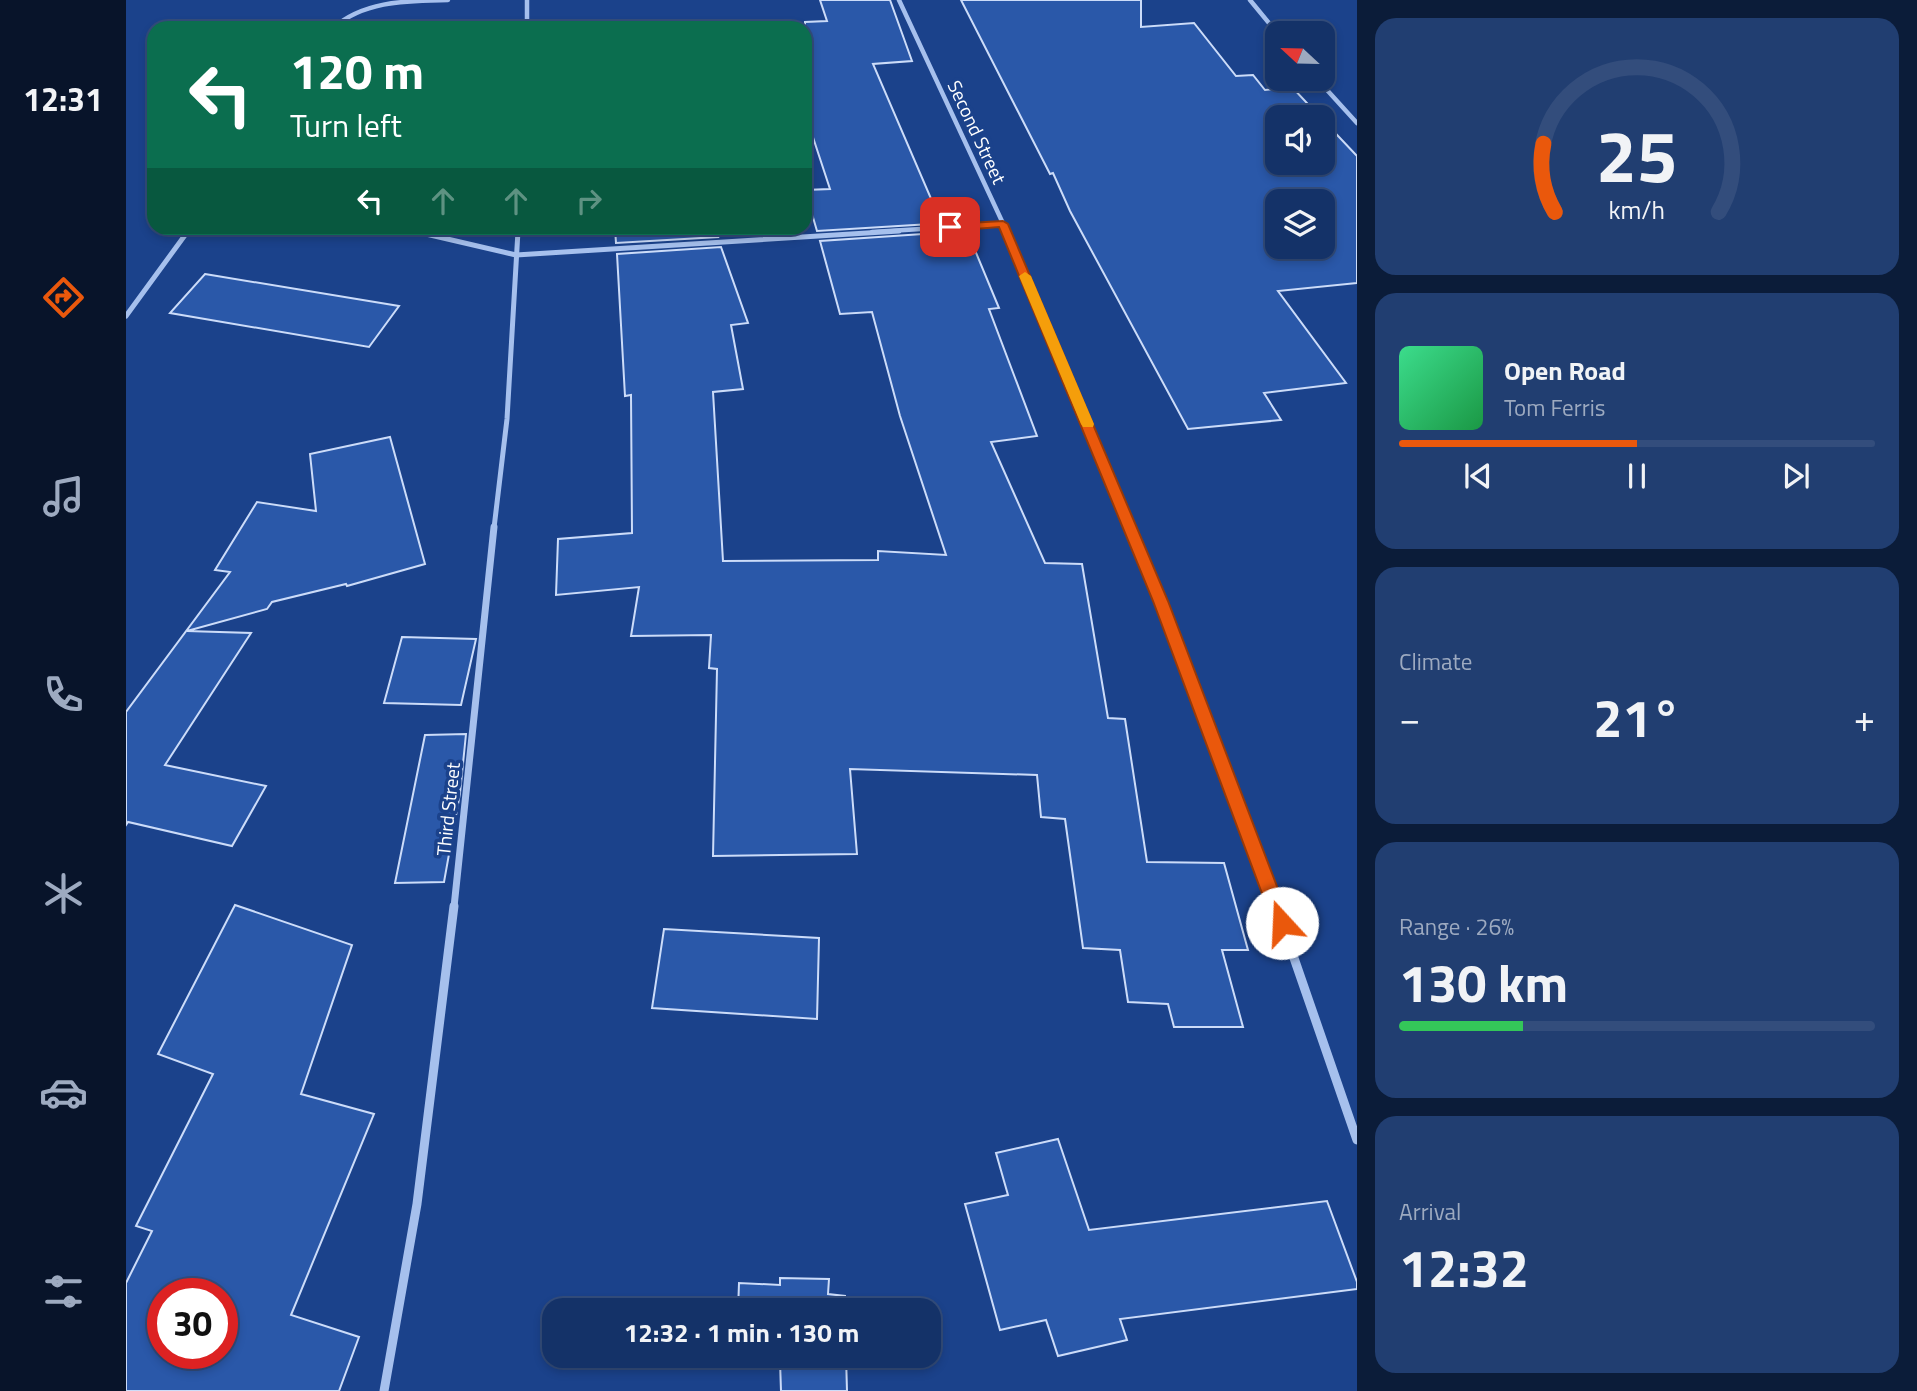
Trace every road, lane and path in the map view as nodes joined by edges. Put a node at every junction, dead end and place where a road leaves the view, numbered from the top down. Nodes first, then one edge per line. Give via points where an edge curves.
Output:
1 (448, 0) edge
2 (527, 0) edge
3 (899, 0) edge
4 (1250, 0) edge
5 (339, 21) edge
6 (527, 21) edge
7 (1267, 21) edge
8 (1328, 91) edge
9 (1357, 122) edge
10 (1003, 224) junction
11 (185, 235) edge
12 (432, 235) edge
13 (517, 235) edge
14 (516, 255) junction
15 (126, 316) edge
16 (1357, 1140) edge
17 (384, 1391) edge

1 - 5 street via 367,5
2 - 6 street
3 - 10 street, Second Street
4 - 7 street
8 - 9 street
10 - 14 street
10 - 16 street, Second Street via 1161,601 1301,972
11 - 15 street
12 - 14 street
13 - 14 street, Third Street
14 - 17 street, Third Street via 507,419 450,946 417,1204

